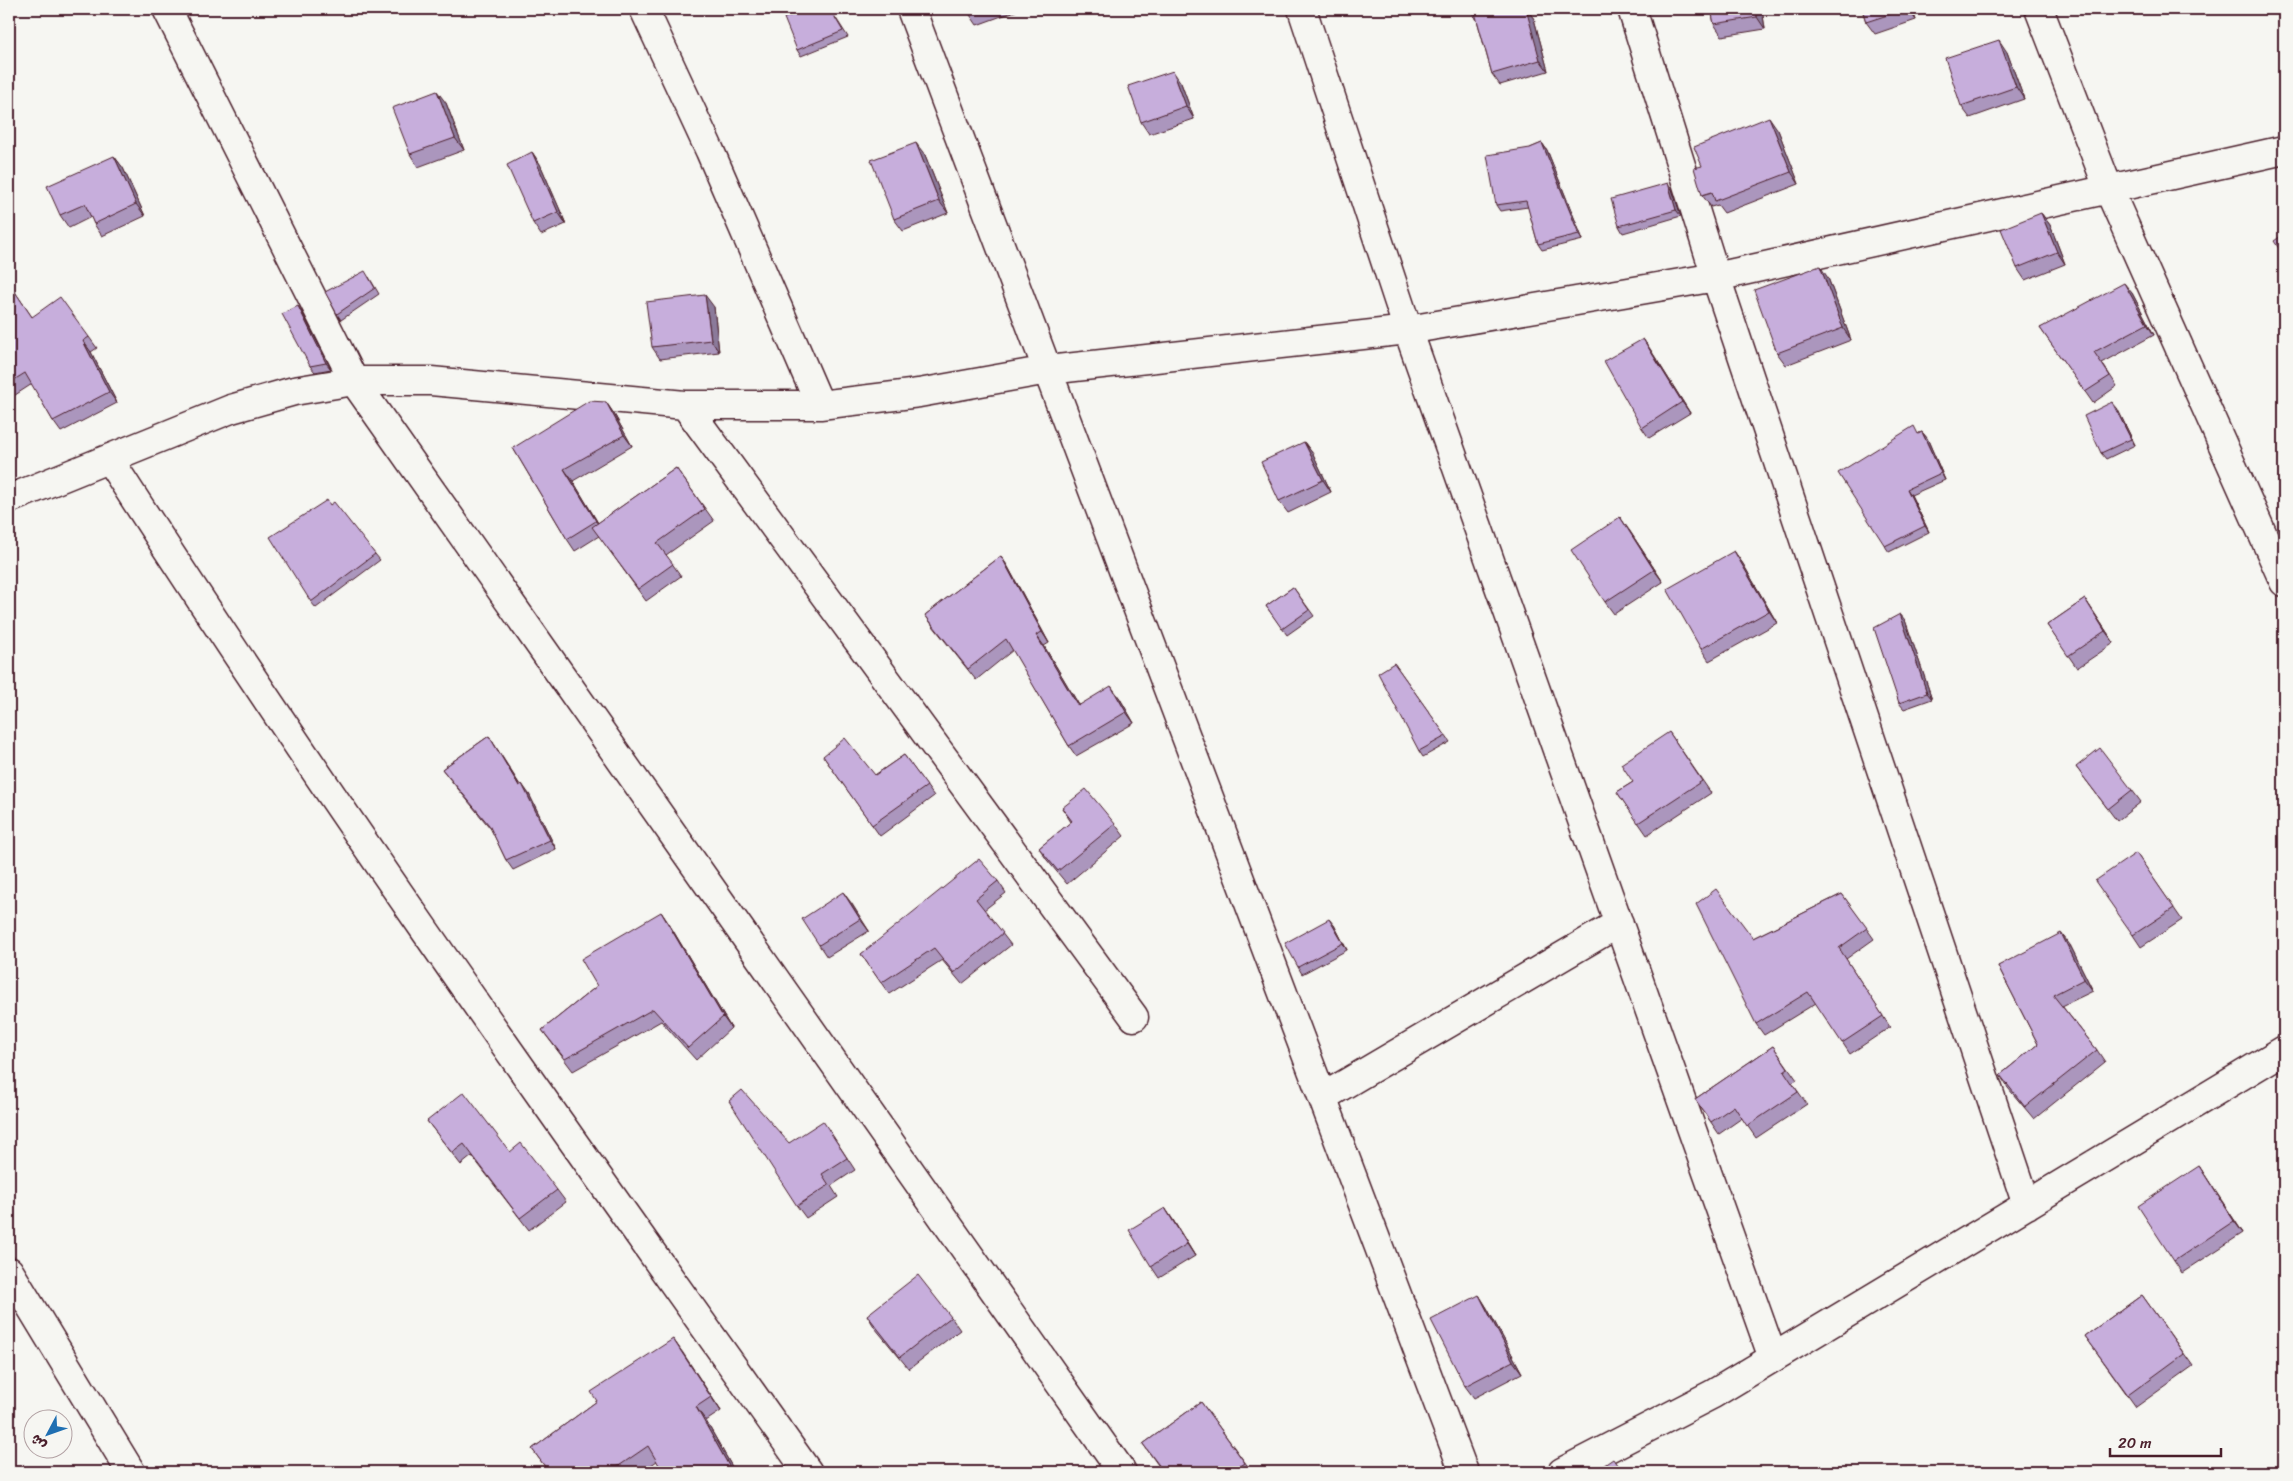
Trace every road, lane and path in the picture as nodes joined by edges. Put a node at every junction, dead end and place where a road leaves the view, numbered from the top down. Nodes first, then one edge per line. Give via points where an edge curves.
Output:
1 (167, 9) edge
2 (644, 9) edge
3 (911, 9) edge
4 (1302, 9) edge
5 (1632, 9) edge
6 (2039, 9) edge
7 (2284, 150) edge
8 (2109, 190) junction
9 (1716, 277) junction
10 (1408, 330) junction
11 (1048, 370) junction
12 (354, 381) junction
13 (685, 405) junction
14 (820, 405) junction
15 (108, 458) junction
16 (9, 499) edge
17 (2284, 582) edge
18 (1619, 923) junction
19 (1134, 1016) dead end
20 (2284, 1050) edge
21 (1323, 1097) junction
22 (2027, 1205) junction
23 (9, 1272) edge
24 (1773, 1358) junction
25 (131, 1472) edge
26 (808, 1472) edge
27 (1122, 1472) edge
28 (1464, 1472) edge
29 (1562, 1472) edge

1 - 12 street
2 - 14 street via 710,151
3 - 11 street
4 - 10 street
5 - 9 street
6 - 8 street
7 - 8 street
8 - 9 street
8 - 17 street
9 - 10 street
9 - 22 street
10 - 11 street
10 - 18 street
11 - 14 street via 919,393
11 - 21 street
12 - 13 street via 432,381
12 - 15 street via 294,391 231,409
12 - 27 street
13 - 14 street
13 - 19 street
15 - 16 street
15 - 26 street via 200,601 360,836
18 - 21 street
18 - 24 street
20 - 22 street
21 - 28 street
22 - 24 street
23 - 25 street
24 - 29 street via 1713,1394

